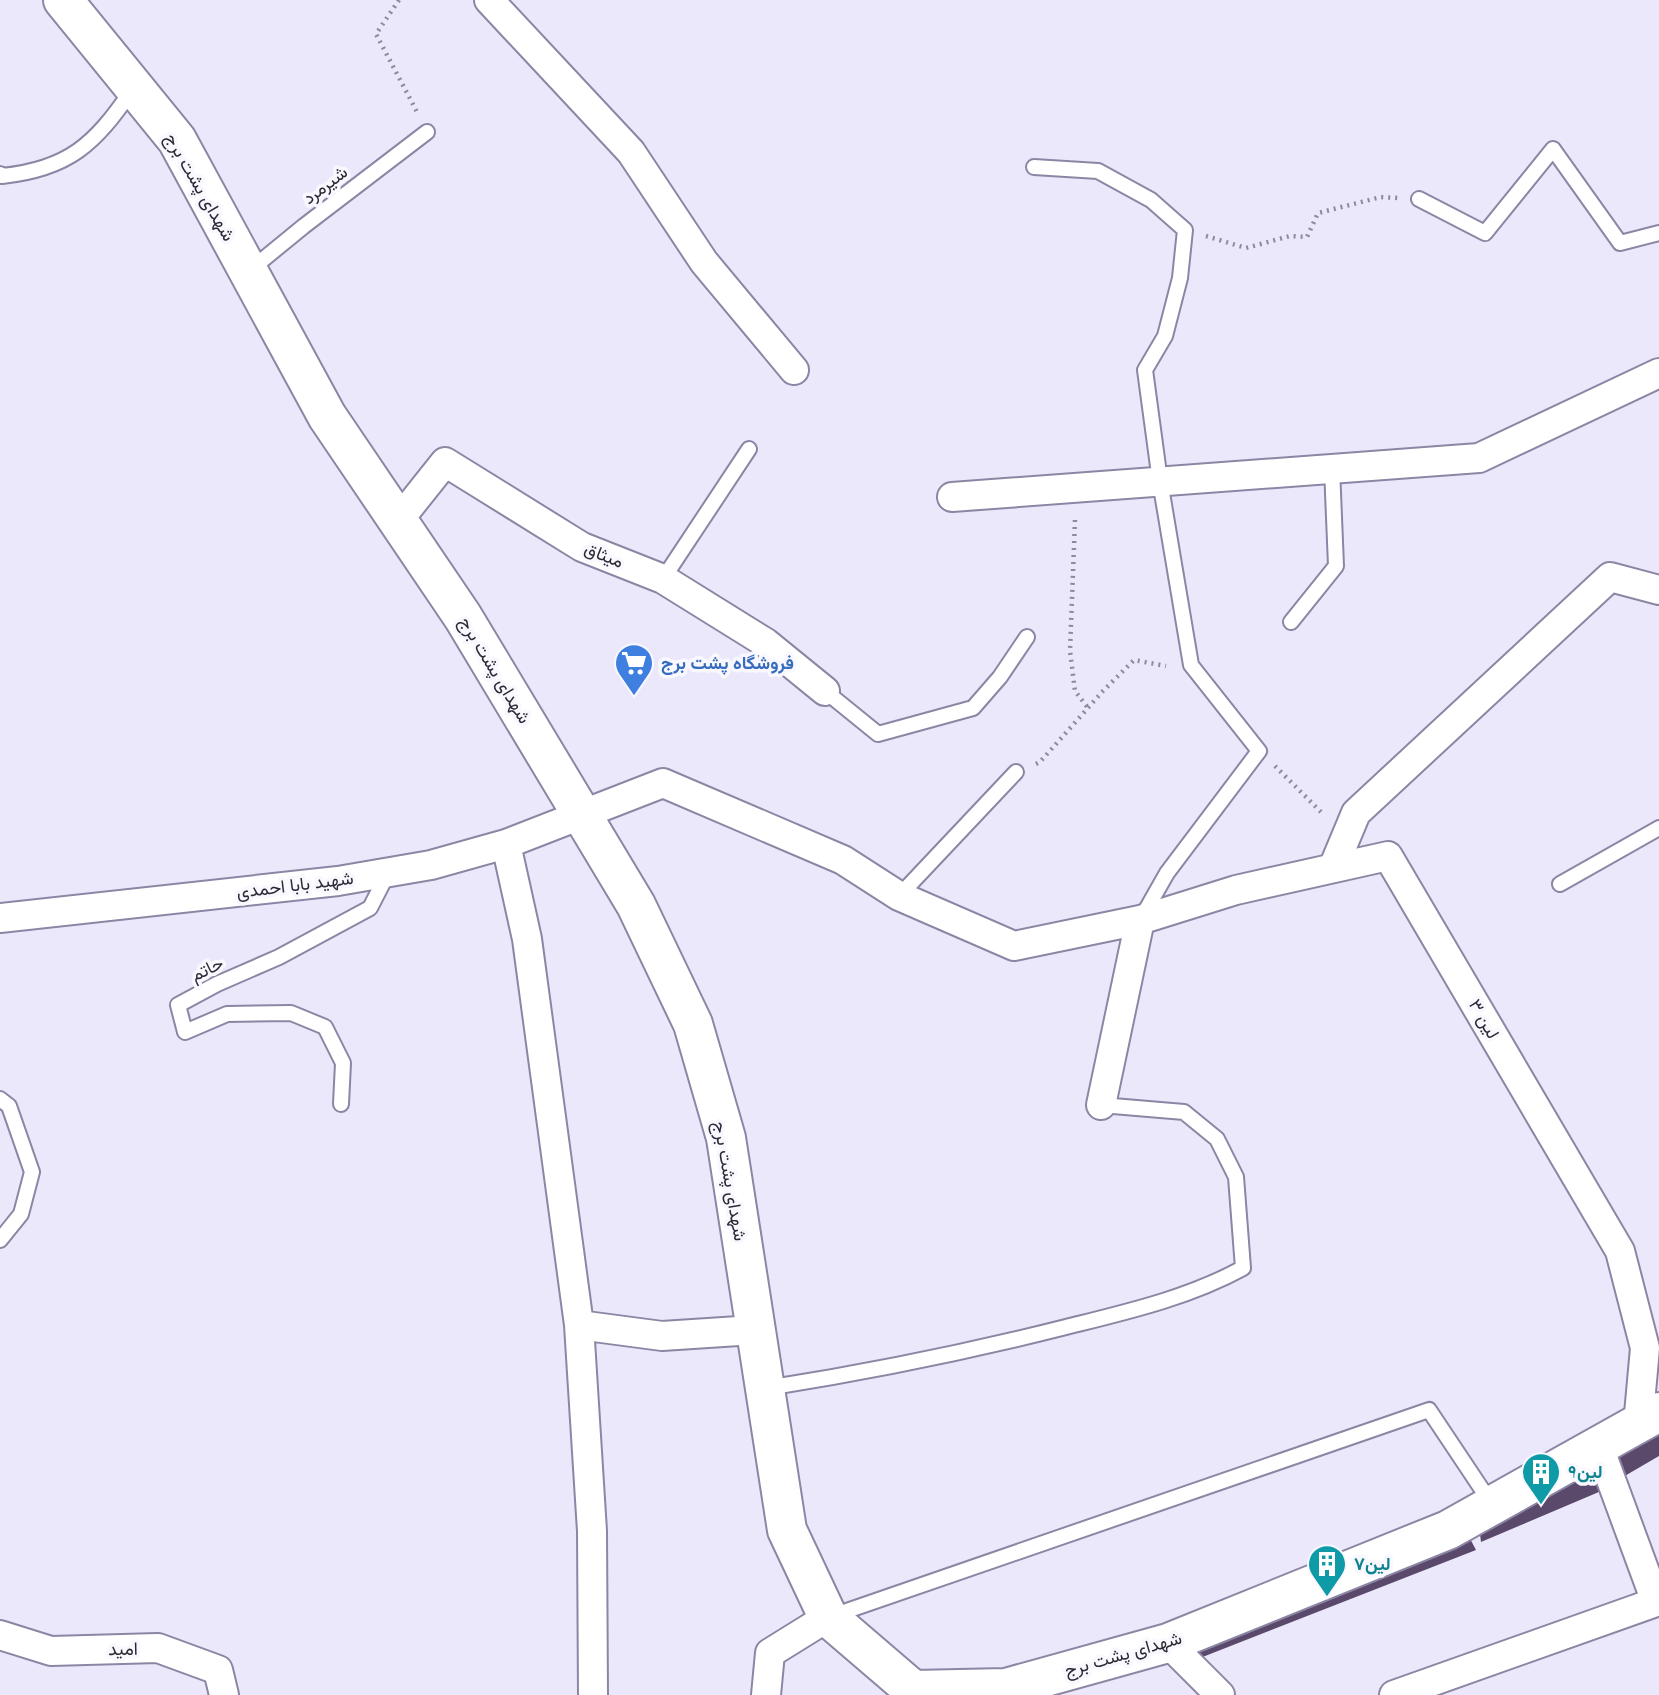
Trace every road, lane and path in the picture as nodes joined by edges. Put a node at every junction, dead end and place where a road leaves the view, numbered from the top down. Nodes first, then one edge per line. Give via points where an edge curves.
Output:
1 (63, 0) edge
2 (399, 0) edge
3 (489, 0) edge
4 (133, 89) junction
5 (427, 132) joint
6 (1034, 167) dead end
7 (0, 174) edge
8 (1419, 199) joint
9 (1185, 230) junction
10 (1659, 233) edge
11 (248, 272) junction
12 (794, 370) dead end
13 (1659, 373) edge
14 (749, 449) dead end
15 (1332, 468) junction
16 (1160, 481) junction
17 (1076, 487) junction
18 (952, 497) dead end
19 (398, 521) junction
20 (663, 579) junction
21 (1659, 590) edge
22 (1291, 622) dead end
23 (1027, 637) dead end
24 (1192, 665) junction
25 (825, 691) joint
26 (1088, 708) junction
27 (1259, 751) junction
28 (1016, 772) joint
29 (583, 814) junction
30 (1659, 828) edge
31 (1346, 836) junction
32 (506, 844) junction
33 (1333, 868) junction
34 (388, 873) junction
35 (1560, 884) dead end
36 (899, 896) junction
37 (0, 918) edge
38 (1140, 920) junction
39 (0, 1099) edge
40 (341, 1104) dead end
41 (1101, 1105) joint
42 (0, 1240) edge
43 (579, 1325) junction
44 (754, 1330) junction
45 (765, 1388) junction
46 (1648, 1419) edge
47 (1599, 1447) junction
48 (1492, 1506) junction
49 (1657, 1601) edge
50 (828, 1617) junction
51 (0, 1635) edge
52 (1168, 1643) junction
53 (943, 1692) edge
54 (224, 1695) edge
55 (593, 1695) edge
56 (766, 1695) edge
57 (1220, 1695) edge
58 (1394, 1695) edge

1 - 4 street, شهدای پشت برج
2 - 5 path via 376,34
3 - 12 street via 631,152 704,262
4 - 7 lane via 108,125 67,160 28,173
4 - 11 street, شهدای پشت برج via 177,140
5 - 11 lane, شیرمرد
6 - 9 lane via 1098,171 1151,200
8 - 9 path via 1381,197 1318,213 1307,237 1290,236 1246,248
8 - 10 lane via 1485,233 1553,149 1620,243
9 - 16 lane via 1180,278 1165,336 1145,370
11 - 19 street, شهدای پشت برج via 327,416
13 - 15 street via 1479,457
14 - 20 lane
15 - 16 street
15 - 22 lane via 1336,566
16 - 17 street
16 - 24 lane
17 - 18 street
17 - 26 path via 1070,651 1075,691
19 - 20 street, میثاق via 445,462 582,548
19 - 29 street, شهدای پشت برج via 463,617
20 - 25 street, میثاق via 766,643
21 - 31 street via 1610,577 1356,813
23 - 25 lane via 973,708 905,727 878,734
24 - 26 path via 1162,666 1134,660
24 - 27 lane
26 - 28 path via 1040,762
27 - 31 path
27 - 38 lane via 1167,873
28 - 36 lane
29 - 32 street, شهید بابا احمدی
29 - 36 street, شهید بابا احمدی via 663,783 843,860
29 - 44 street, شهدای پشت برج via 636,905 693,1024 726,1138
30 - 35 lane
31 - 33 street
32 - 34 street, شهید بابا احمدی
32 - 43 street via 527,939
33 - 38 street, لین ۳ via 1236,890
33 - 46 street, لین ۳ via 1388,856 1620,1251 1645,1349
34 - 37 street, شهید بابا احمدی
34 - 40 lane, حاتم via 370,908 178,1005 185,1032 227,1014 291,1013 326,1027 343,1063
36 - 38 street, لین ۳ via 1014,946
38 - 41 street
39 - 42 lane via 9,1106 32,1172 21,1214
41 - 45 lane via 1184,1112 1217,1139 1236,1177 1243,1268 1133,1311 964,1353
43 - 44 street via 662,1336
43 - 55 street via 592,1531
44 - 45 street, شهدای پشت برج
45 - 50 street, شهدای پشت برج via 787,1530
46 - 47 street, شهدای پشت برج
47 - 48 street, شهدای پشت برج
47 - 49 street
48 - 50 lane via 1429,1410
48 - 52 street, شهدای پشت برج via 1448,1530
49 - 58 street
50 - 53 street, شهدای پشت برج via 913,1690
50 - 56 street via 770,1653
51 - 54 street, امید via 51,1650 158,1648 218,1670
52 - 53 street, شهدای پشت برج via 1006,1688
52 - 57 street

